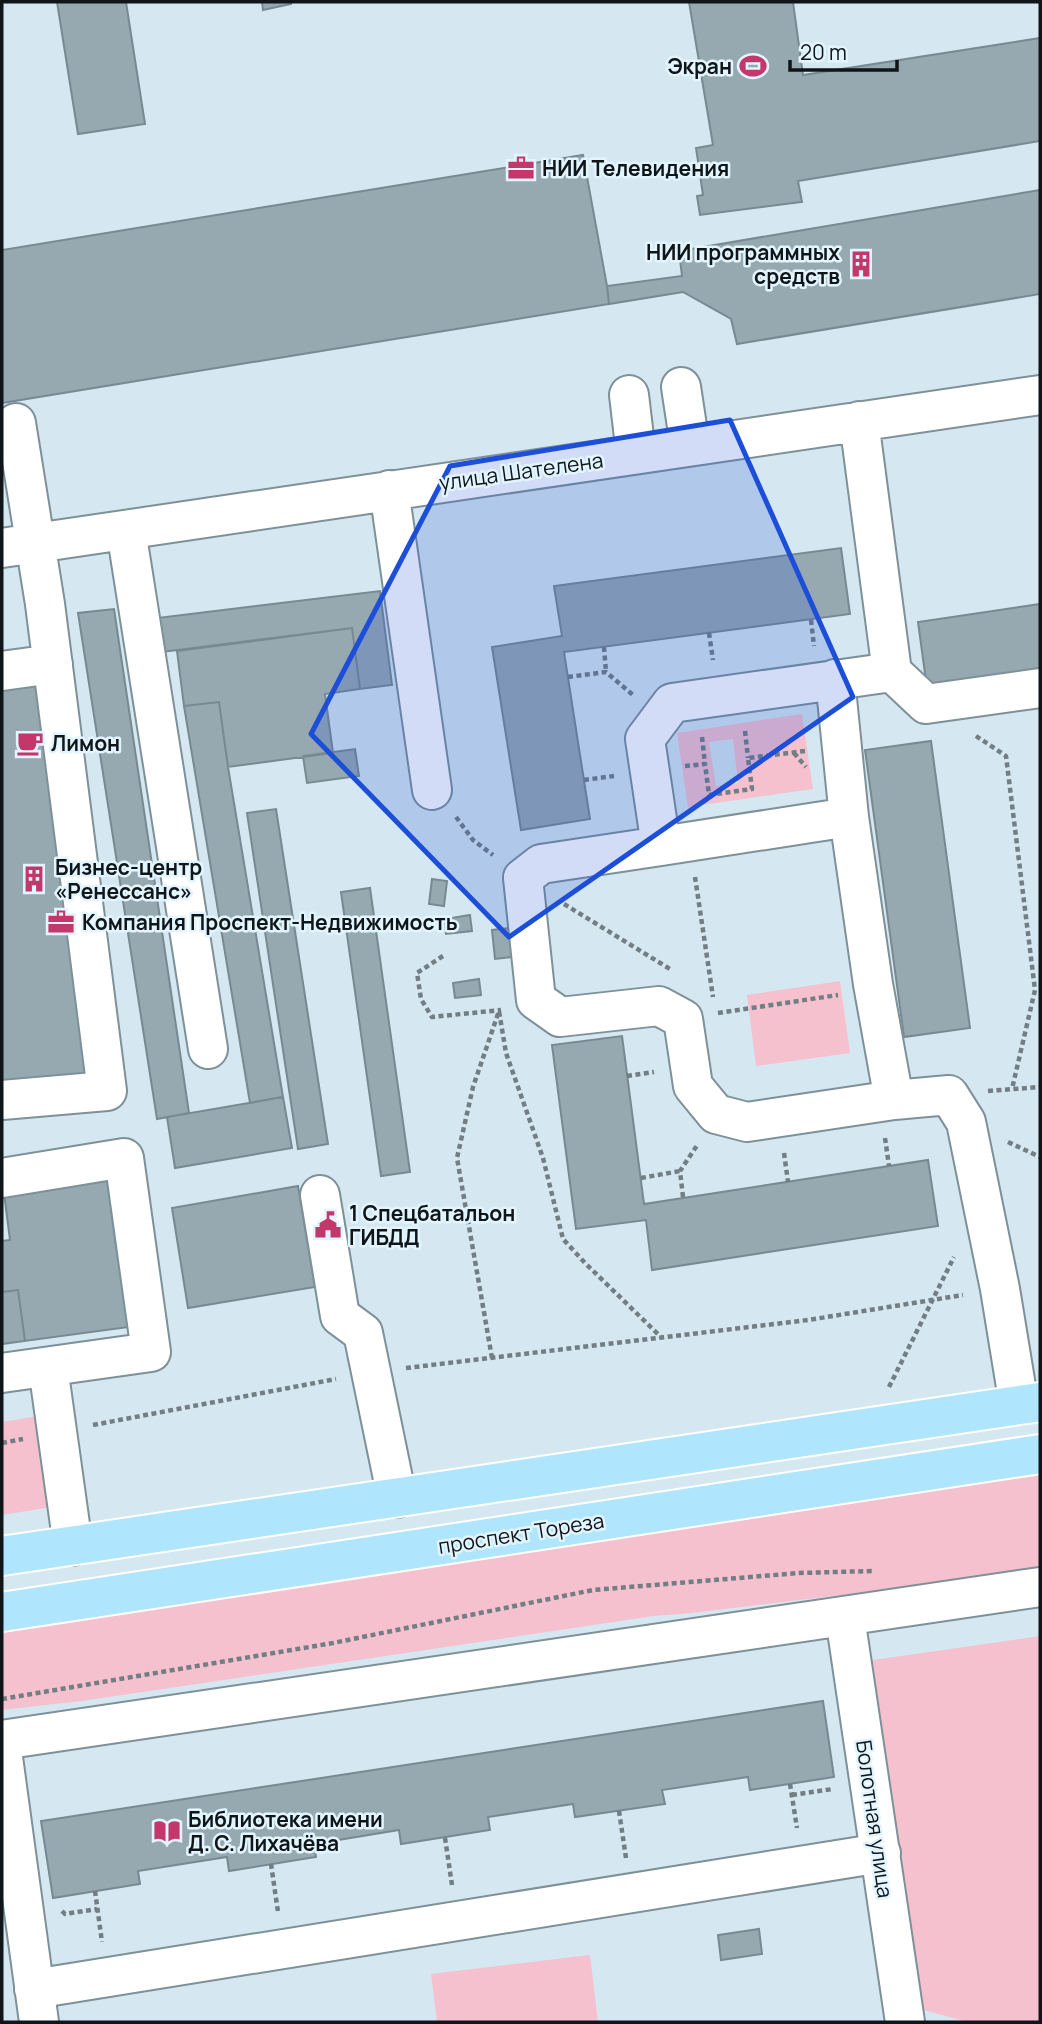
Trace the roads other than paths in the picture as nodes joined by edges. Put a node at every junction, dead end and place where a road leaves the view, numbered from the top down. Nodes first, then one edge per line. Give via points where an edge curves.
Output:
1 (681, 387) dead end
2 (629, 395) dead end
3 (1040, 395) edge
4 (859, 421) junction
5 (16, 423) dead end
6 (690, 446) junction
7 (636, 454) junction
8 (389, 490) junction
9 (126, 530) junction
10 (18, 546) edge
11 (53, 664) junction
12 (2, 671) edge
13 (892, 672) junction
14 (835, 679) junction
15 (1040, 688) edge
16 (432, 790) dead end
17 (849, 817) junction
18 (675, 844) junction
19 (208, 1049) dead end
20 (2, 1100) edge
21 (894, 1100) junction
22 (2, 1178) edge
23 (320, 1195) dead end
24 (48, 1367) junction
25 (2, 1373) edge
26 (1030, 1403) edge
27 (1040, 1454) edge
28 (397, 1498) junction
29 (74, 1546) junction
30 (2, 1556) edge
31 (1040, 1587) edge
32 (2, 1612) edge
33 (845, 1617) junction
34 (2, 1740) edge
35 (2, 1749) edge
36 (881, 1853) junction
37 (36, 2006) edge
38 (905, 2022) edge

1 - 6 street
2 - 7 street
3 - 4 street, улица Шателена
4 - 6 street, улица Шателена
4 - 13 street
5 - 10 street
6 - 7 street, улица Шателена
7 - 8 street, улица Шателена
8 - 9 street, улица Шателена
8 - 16 street
9 - 10 street, улица Шателена
9 - 19 street
10 - 11 street via 45,604
11 - 12 street
11 - 20 street via 107,1091
13 - 14 street
13 - 15 street via 926,704
14 - 17 street
14 - 18 street via 672,703 645,739 650,771
17 - 18 street
17 - 21 street
18 - 21 street via 541,864 523,878 536,1000 560,1017 659,1006 683,1019 694,1086 716,1114 747,1122
21 - 26 street via 949,1095 966,1122 1000,1289
22 - 24 street via 124,1158 151,1352
23 - 28 street via 340,1316 363,1333
24 - 25 street
24 - 29 street
26 - 28 main road
27 - 32 main road, проспект Тореза
28 - 29 main road
29 - 30 main road
31 - 33 street
33 - 34 street
33 - 36 street, Болотная улица
35 - 37 street
36 - 37 street via 108,1978
36 - 38 street, Болотная улица

